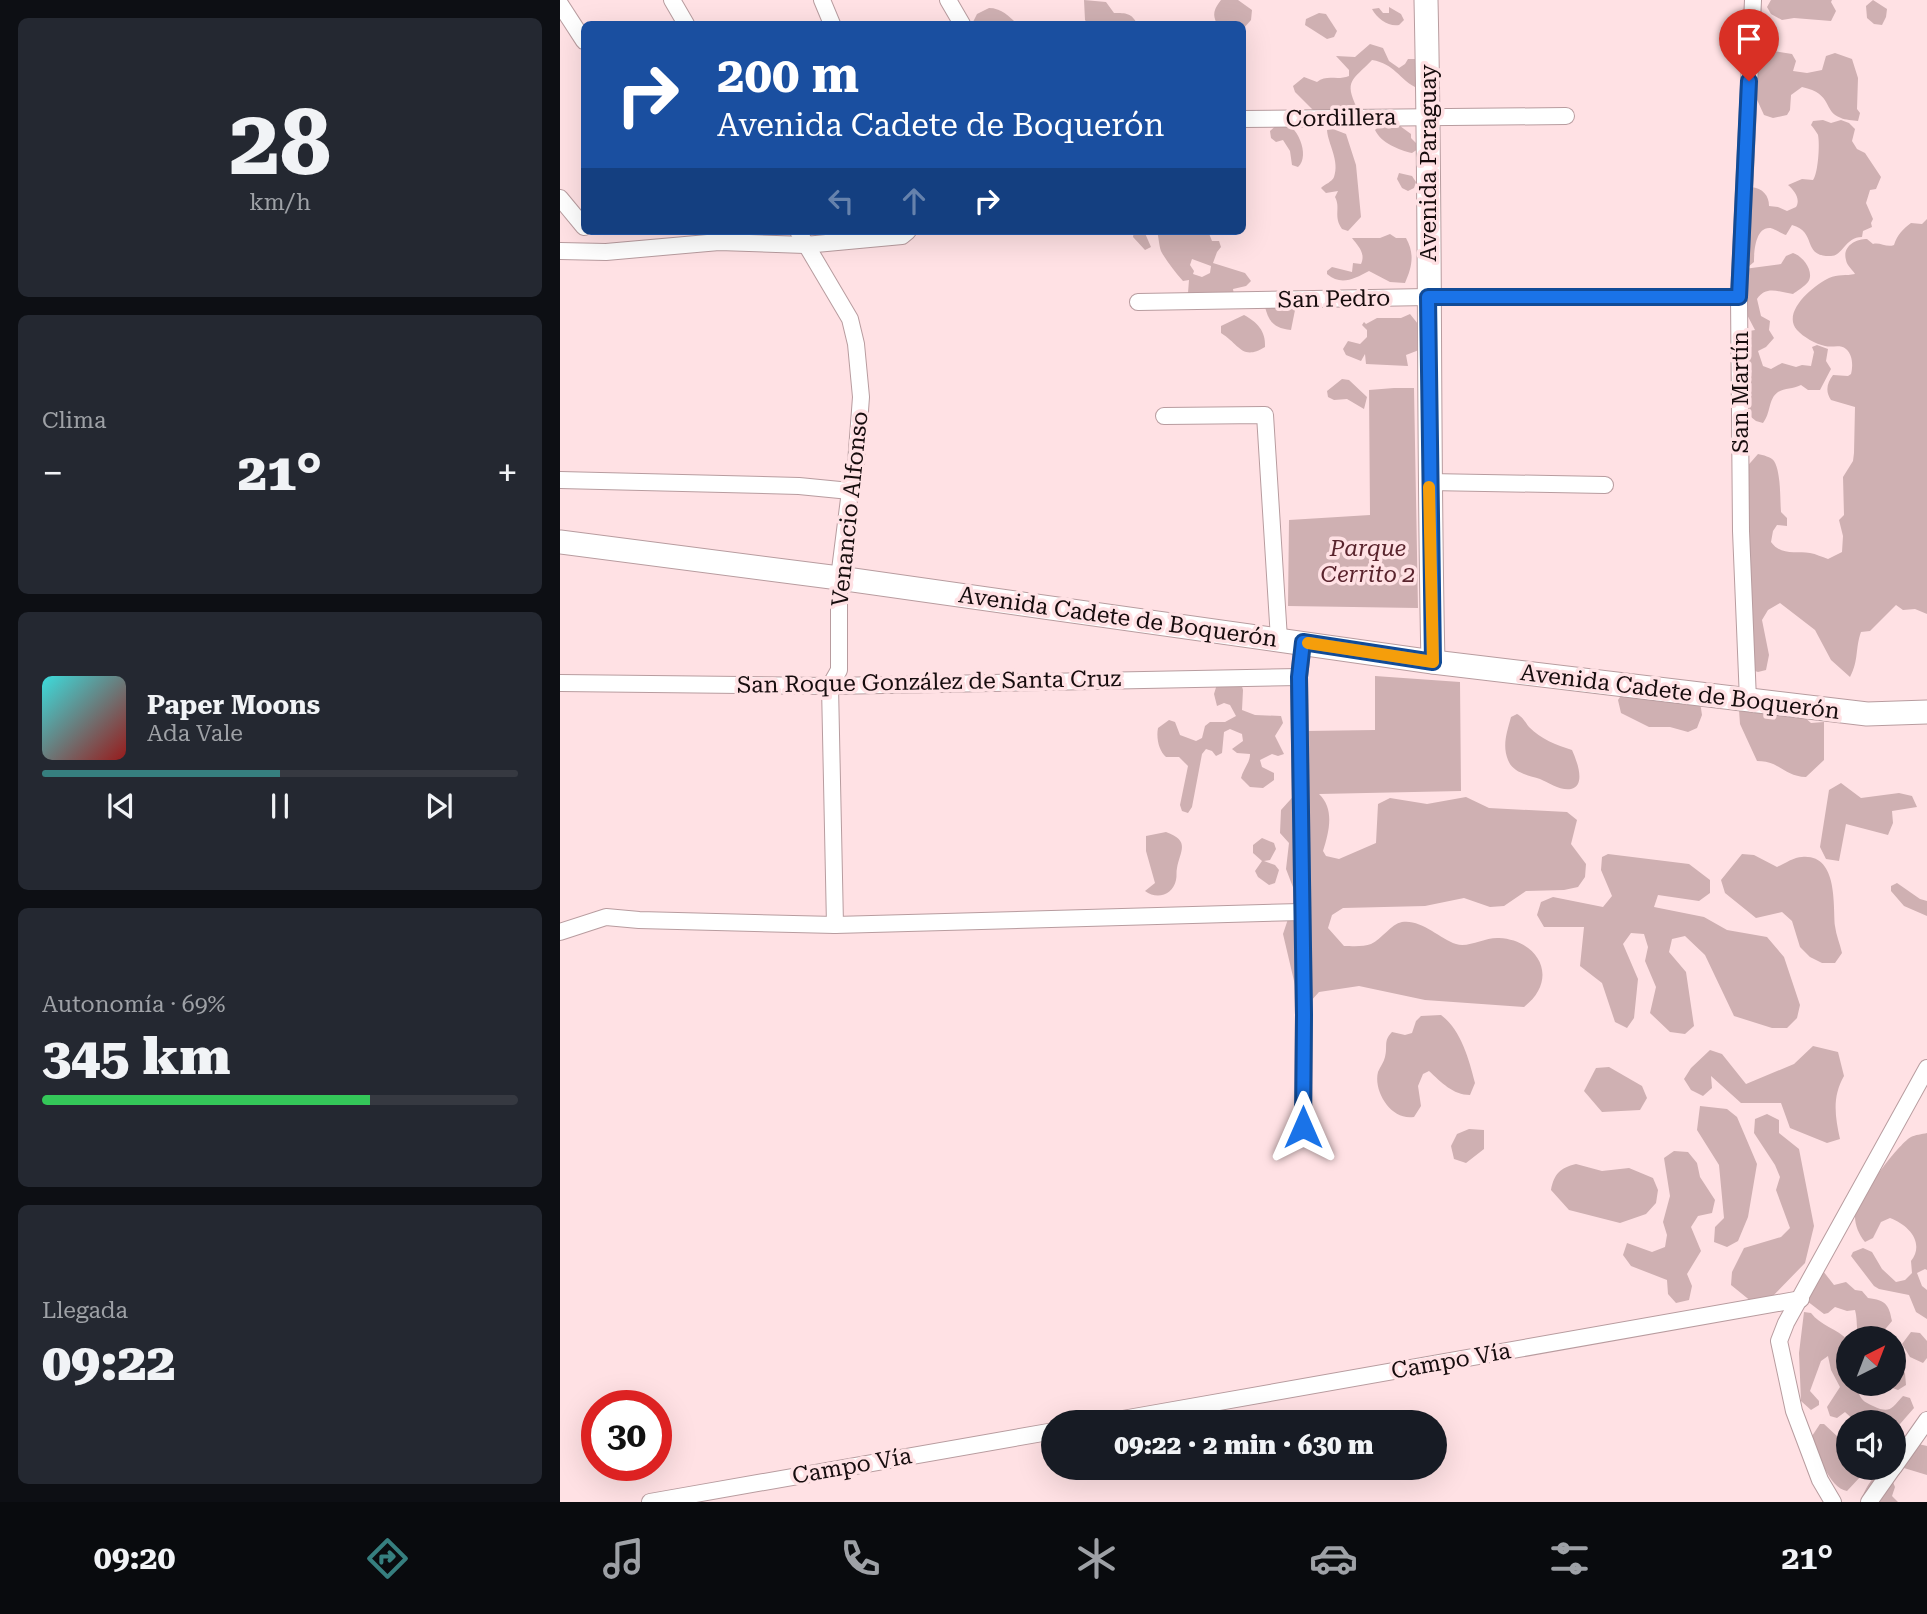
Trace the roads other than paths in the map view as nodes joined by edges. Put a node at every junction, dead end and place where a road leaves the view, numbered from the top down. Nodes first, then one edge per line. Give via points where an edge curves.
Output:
1 (672, 0) edge
2 (822, 0) edge
3 (1426, 0) edge
4 (1753, 0) edge
5 (954, 2) edge
6 (560, 4) edge
7 (684, 21) edge
8 (831, 21) edge
9 (961, 21) edge
10 (581, 36) edge
11 (1566, 116) dead end
12 (1428, 117) junction
13 (1246, 119) edge
14 (560, 198) edge
15 (581, 223) edge
16 (591, 235) edge
17 (903, 235) edge
18 (716, 236) edge
19 (801, 238) edge
20 (560, 251) edge
21 (606, 252) junction
22 (1428, 297) junction
23 (1739, 297) junction
24 (1138, 302) dead end
25 (1164, 416) dead end
26 (560, 480) edge
27 (1429, 482) junction
28 (1605, 485) dead end
29 (850, 491) junction
30 (560, 542) edge
31 (839, 578) junction
32 (1279, 639) junction
33 (1303, 642) junction
34 (1433, 662) junction
35 (1299, 677) junction
36 (560, 683) edge
37 (830, 686) junction
38 (1748, 700) junction
39 (1927, 712) edge
40 (1301, 912) junction
41 (601, 918) junction
42 (560, 920) edge
43 (835, 925) junction
44 (560, 932) edge
45 (1927, 1068) edge
46 (1303, 1127) dead end
47 (1801, 1299) junction
48 (1173, 1410) edge
49 (1927, 1420) edge
50 (1041, 1433) edge
51 (1906, 1450) edge
52 (1884, 1480) edge
53 (650, 1502) edge
54 (1833, 1502) edge
55 (1868, 1502) edge

1 - 7 street
2 - 8 street
3 - 12 main road, Avenida Paraguay
4 - 23 street, San Martín
5 - 9 street
6 - 10 street
11 - 12 street, Cordillera
12 - 13 street, Cordillera
12 - 22 main road, Avenida Paraguay
14 - 15 street
16 - 21 street
17 - 19 street
18 - 19 street
18 - 21 street
19 - 29 street, Venancio Alfonso via 850,318 856,344 861,397
20 - 21 street
22 - 23 street, San Pedro
22 - 24 street, San Pedro
22 - 27 main road, Avenida Paraguay
23 - 38 street, San Martín
25 - 32 street via 1265,415
26 - 29 street
27 - 28 street
27 - 34 main road, Avenida Paraguay
29 - 31 street, Venancio Alfonso
30 - 31 main road, Avenida Cadete de Boquerón
31 - 32 main road, Avenida Cadete de Boquerón
31 - 37 street, Venancio Alfonso via 839,670
32 - 33 main road, Avenida Cadete de Boquerón
33 - 34 main road, Avenida Cadete de Boquerón
33 - 35 street
34 - 38 main road, Avenida Cadete de Boquerón
35 - 37 street, San Roque González de Santa Cruz
35 - 40 street
36 - 37 street, San Roque González de Santa Cruz
37 - 43 street, Venancio Alfonso
38 - 39 main road, Avenida Cadete de Boquerón via 1867,714
40 - 43 street
40 - 46 street
41 - 42 street
41 - 43 street
41 - 44 street
45 - 47 street
47 - 48 street, Campo Vía
47 - 54 street via 1779,1341 1794,1411
49 - 51 street
50 - 53 street, Campo Vía
52 - 55 street

